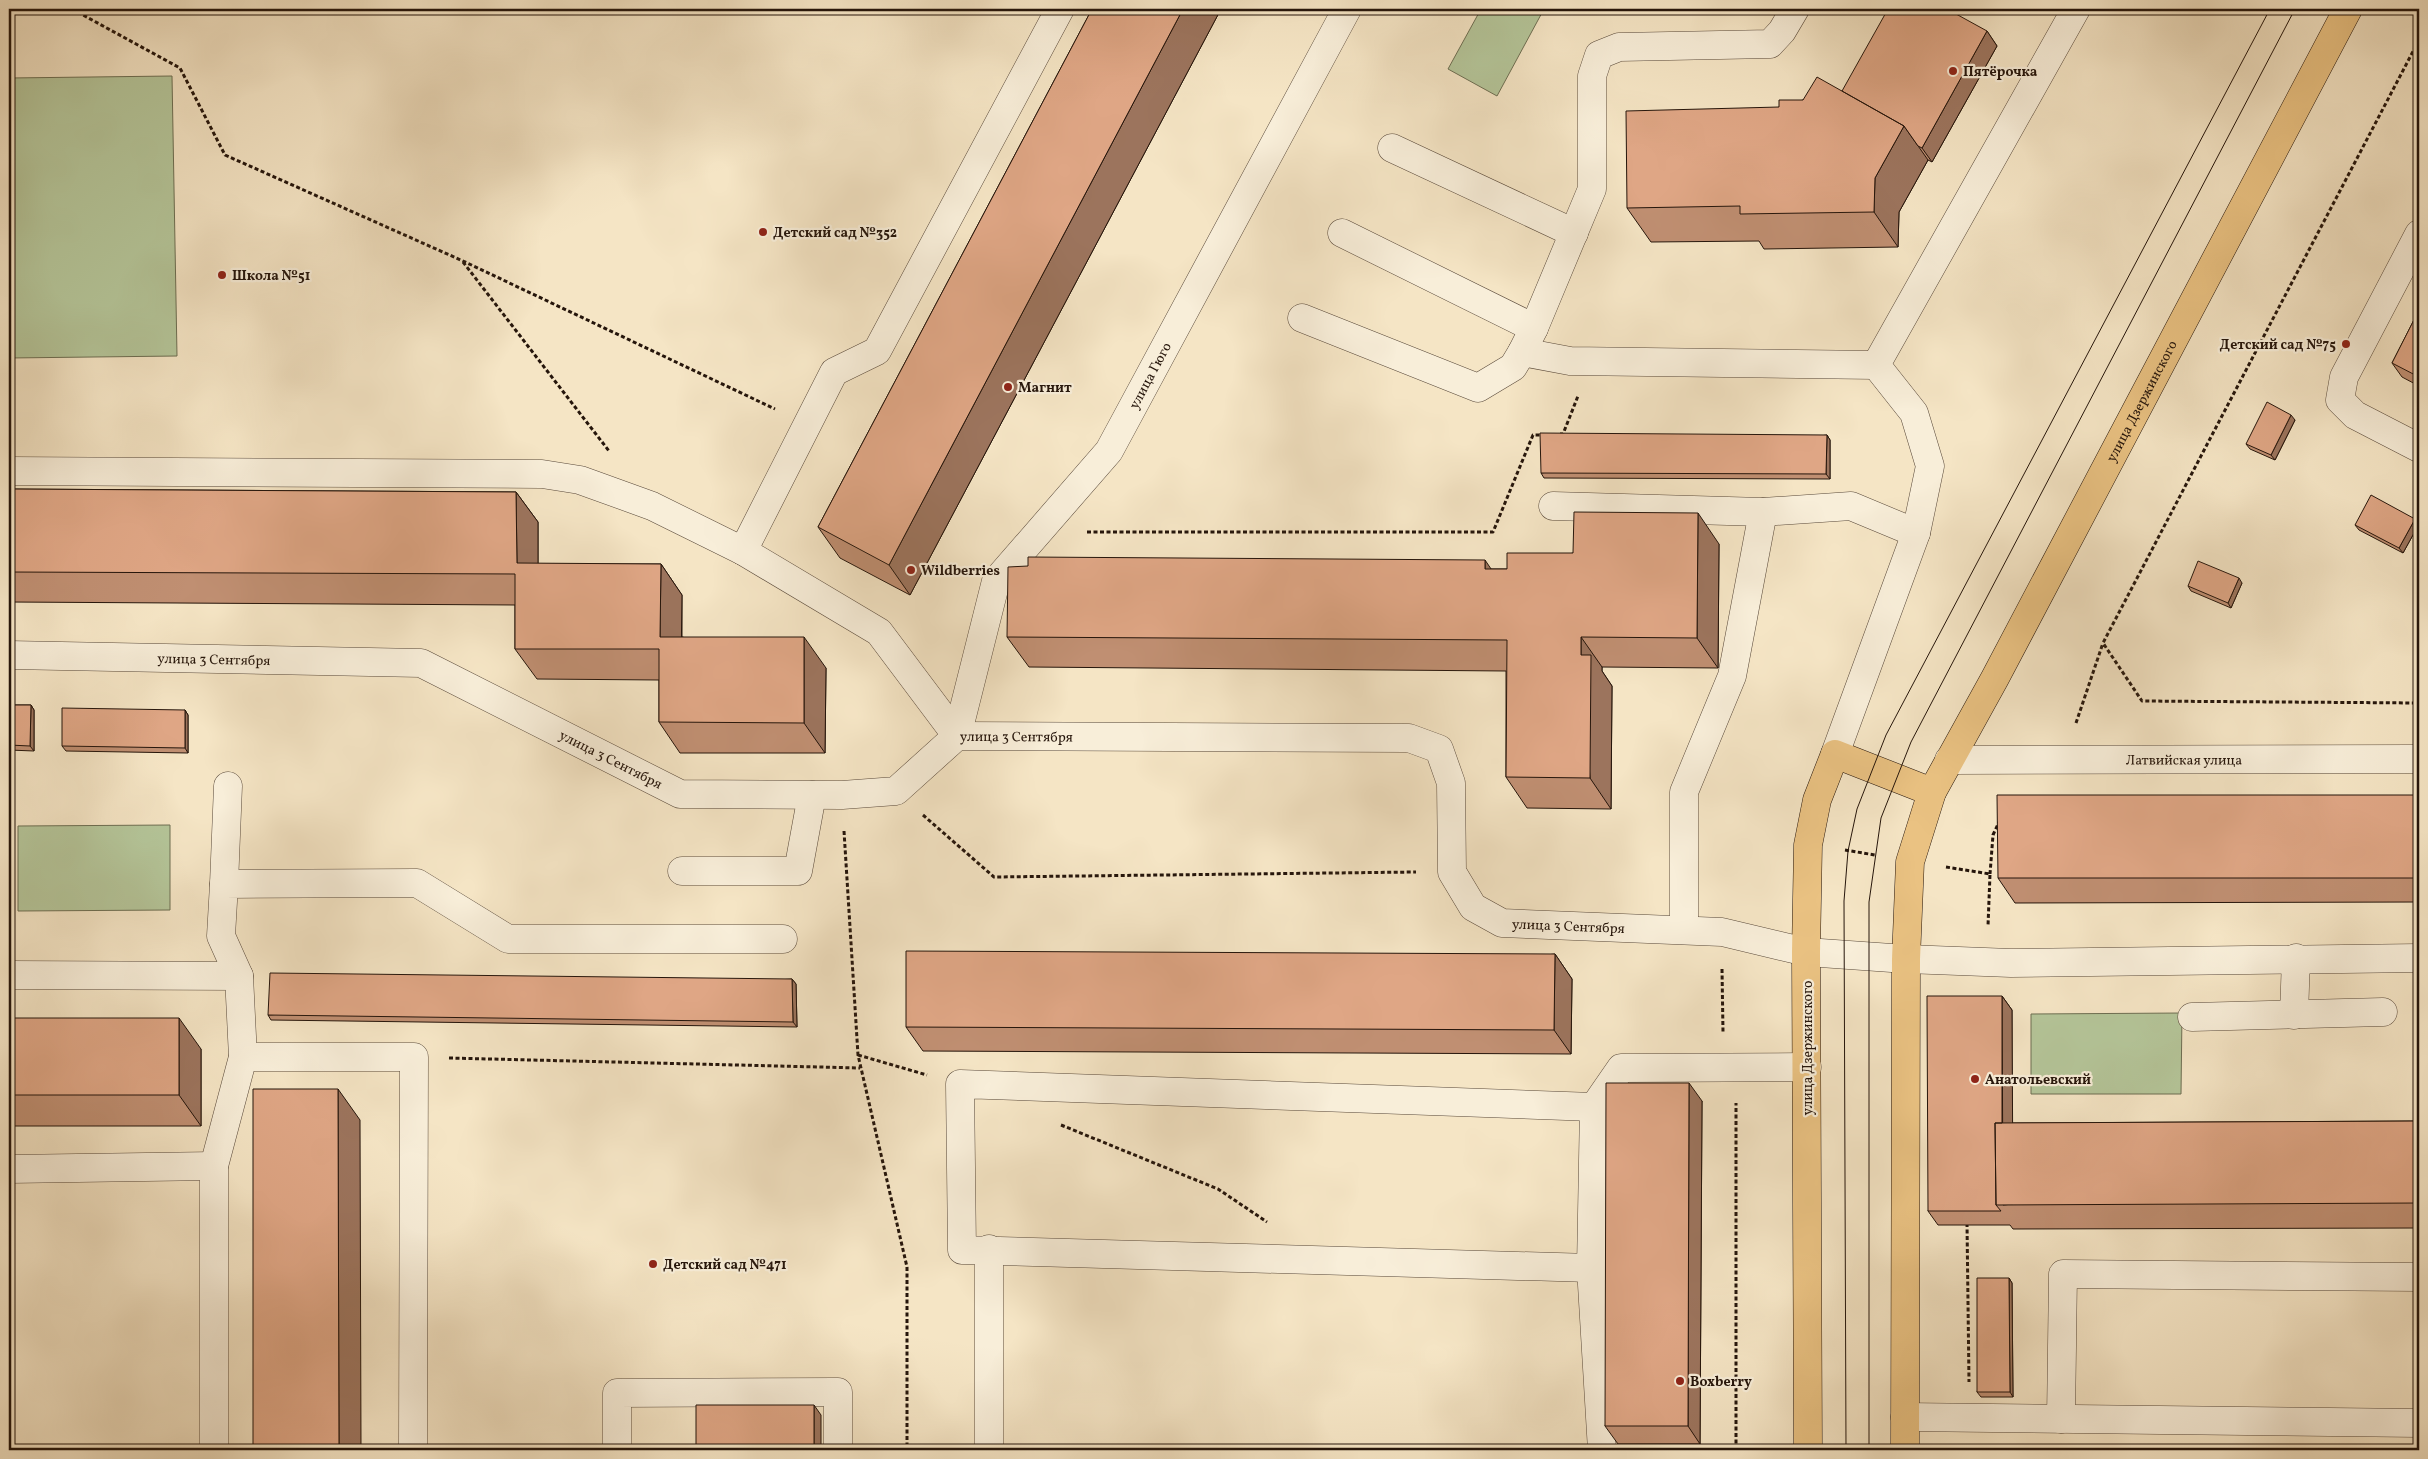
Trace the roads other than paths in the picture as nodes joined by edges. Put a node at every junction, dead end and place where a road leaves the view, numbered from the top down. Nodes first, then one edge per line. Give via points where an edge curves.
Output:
1 (1060, 9) edge
2 (1347, 9) edge
3 (1795, 9) edge
4 (2076, 9) edge
5 (2348, 9) edge
6 (1392, 148) dead end
7 (1342, 233) dead end
8 (1574, 233) junction
9 (2419, 234) edge
10 (1302, 318) dead end
11 (1534, 328) junction
12 (1522, 352) junction
13 (1876, 365) junction
14 (2419, 448) edge
15 (9, 471) edge
16 (1553, 506) dead end
17 (1764, 512) junction
18 (1916, 533) junction
19 (743, 551) junction
20 (9, 655) edge
21 (957, 736) junction
22 (1835, 754) junction
23 (2419, 759) edge
24 (1949, 760) junction
25 (228, 786) dead end
26 (1932, 792) junction
27 (812, 795) junction
28 (682, 871) dead end
29 (224, 884) junction
30 (1684, 930) junction
31 (783, 939) dead end
32 (1806, 952) junction
33 (2296, 958) junction
34 (2419, 958) edge
35 (1906, 959) junction
36 (9, 975) edge
37 (239, 976) junction
38 (2383, 1012) dead end
39 (2294, 1015) junction
40 (2192, 1016) dead end
41 (243, 1057) junction
42 (1807, 1067) junction
43 (1594, 1107) junction
44 (214, 1166) junction
45 (9, 1169) edge
46 (989, 1249) junction
47 (1591, 1268) junction
48 (2419, 1276) edge
49 (1905, 1417) junction
50 (2061, 1419) junction
51 (2419, 1423) edge
52 (214, 1450) edge
53 (413, 1450) edge
54 (617, 1450) edge
55 (838, 1450) edge
56 (989, 1450) edge
57 (1602, 1450) edge
58 (1808, 1450) edge
59 (1905, 1450) edge

1 - 19 street via 877,351 834,372
2 - 21 street, улица Гюго via 1109,451 996,581
3 - 8 street via 1770,44 1620,47 1599,55 1592,76 1592,189
4 - 13 street
5 - 24 main road, улица Дзержинского
6 - 8 street
7 - 11 street
8 - 11 street
9 - 14 street via 2344,378 2340,400 2355,415
10 - 12 street via 1478,388 1513,367
11 - 12 street
12 - 13 street via 1570,361
13 - 18 street via 1914,413 1930,466
15 - 19 street via 542,474 580,480 652,506
16 - 17 street
17 - 18 street via 1851,506
17 - 30 street via 1732,676 1684,792
18 - 22 street
19 - 21 street via 879,632
20 - 27 street, улица 3 Сентября via 421,663 680,794
21 - 27 street, улица 3 Сентября via 896,791
21 - 30 street, улица 3 Сентября via 1409,738 1439,749 1451,783 1452,872 1473,907 1502,923
22 - 26 main road
22 - 32 main road, улица Дзержинского via 1816,800 1808,845
23 - 24 street, Латвийская улица
24 - 26 main road, улица Дзержинского
25 - 29 street
26 - 35 main road, улица Дзержинского via 1910,862
27 - 28 street via 798,871
29 - 31 street via 417,882 508,939
29 - 37 street via 221,936
30 - 32 street, улица 3 Сентября via 1722,932
32 - 35 street, улица 3 Сентября
32 - 42 main road, улица Дзержинского
33 - 34 street, улица 3 Сентября
33 - 35 street, улица 3 Сентября via 2011,963
33 - 39 street
35 - 49 main road, улица Дзержинского
36 - 37 street
37 - 41 street
38 - 39 street
39 - 40 street
41 - 44 street
41 - 53 street via 414,1057
42 - 43 street via 1621,1068
42 - 58 main road, улица Дзержинского
43 - 46 street via 960,1084 962,1250
43 - 47 street
44 - 45 street
44 - 52 street
46 - 47 street
46 - 56 street
47 - 57 street
48 - 50 street via 2063,1274
49 - 50 street
49 - 59 main road, улица Дзержинского
50 - 51 street
54 - 55 street via 616,1393 838,1392

